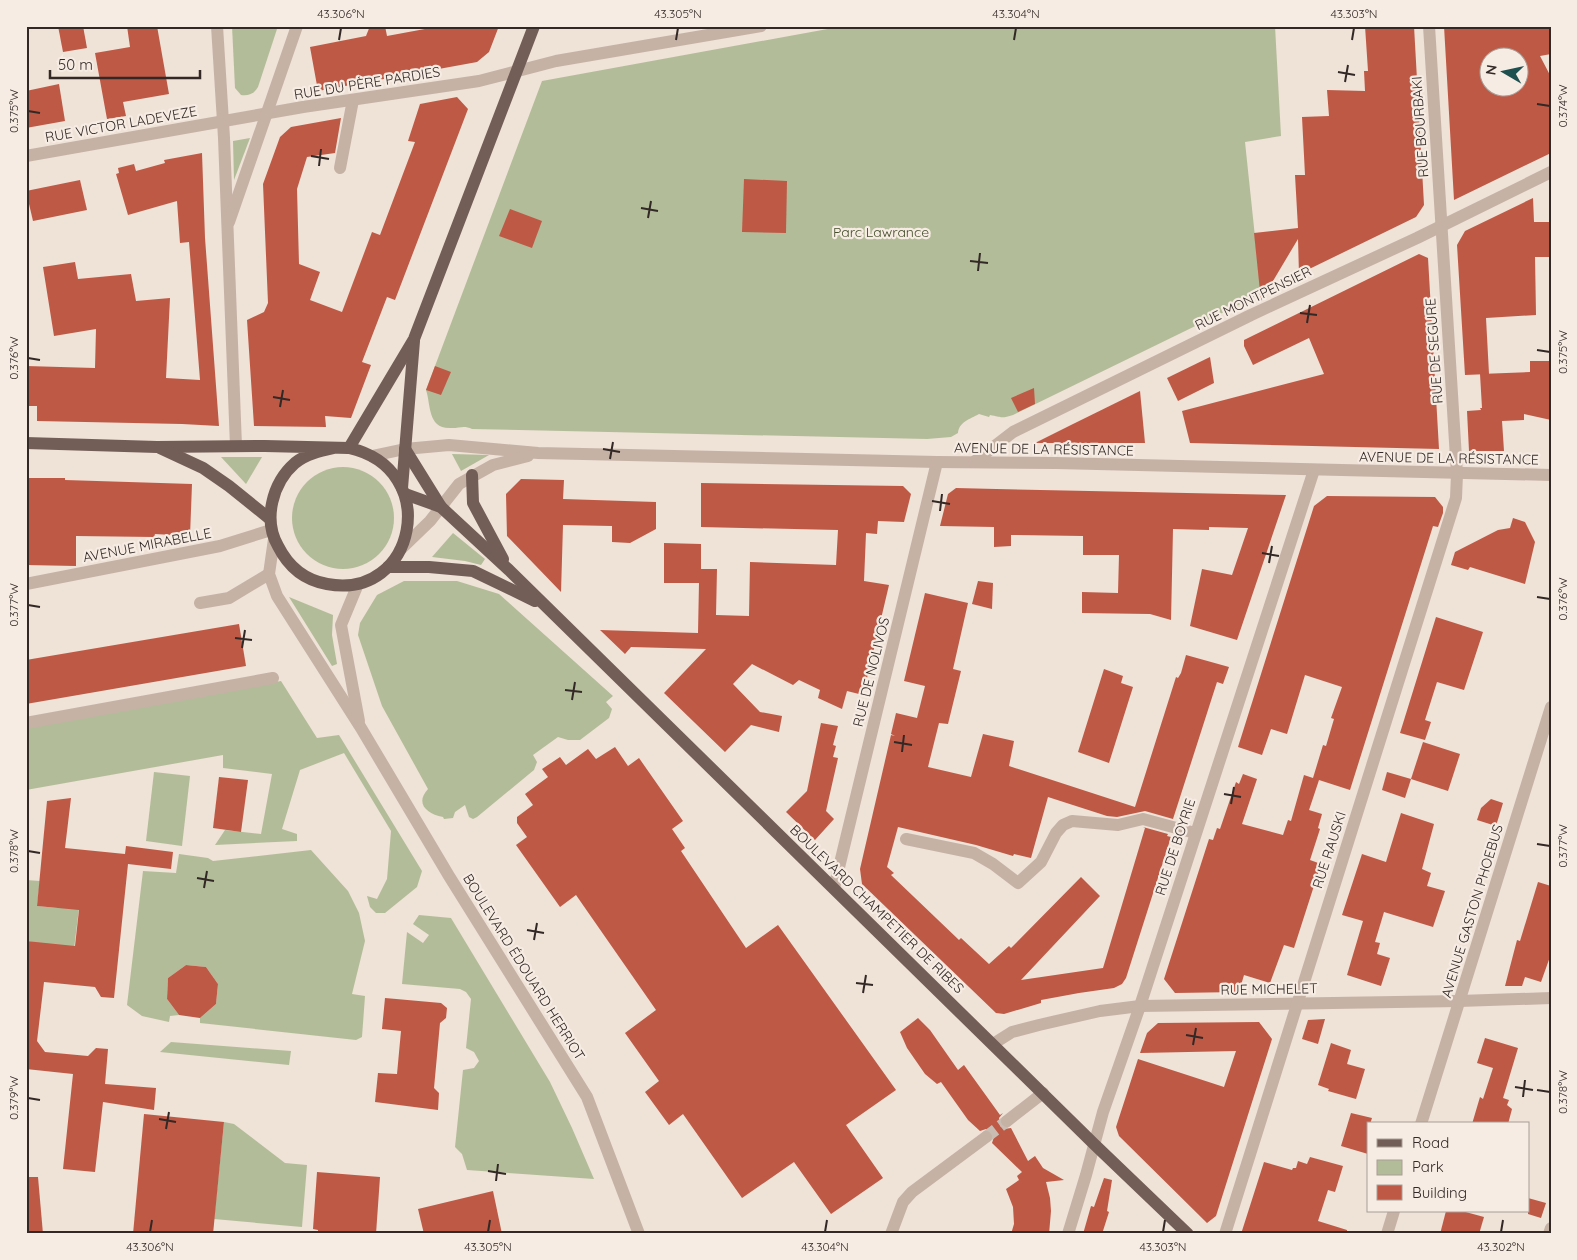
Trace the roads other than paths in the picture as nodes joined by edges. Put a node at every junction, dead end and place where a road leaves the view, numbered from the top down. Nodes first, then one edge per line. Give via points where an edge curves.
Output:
1 (217, 26) edge
2 (297, 26) edge
3 (534, 26) edge
4 (760, 26) edge
5 (1429, 26) edge
6 (517, 72) junction
7 (354, 100) junction
8 (268, 114) junction
9 (221, 121) junction
10 (26, 156) edge
11 (340, 168) dead end
12 (1551, 172) edge
13 (1441, 226) junction
14 (227, 228) junction
15 (414, 339) junction
16 (26, 443) edge
17 (236, 446) junction
18 (157, 447) junction
19 (334, 448) junction
20 (349, 448) junction
21 (405, 449) junction
22 (538, 453) junction
23 (372, 456) junction
24 (937, 462) junction
25 (974, 462) junction
26 (1314, 470) junction
27 (1457, 474) junction
28 (472, 475) junction
29 (1551, 475) edge
30 (404, 491) junction
31 (441, 507) junction
32 (272, 529) junction
33 (400, 550) junction
34 (388, 567) junction
35 (509, 570) junction
36 (270, 574) junction
37 (26, 584) edge
38 (358, 584) junction
39 (200, 603) dead end
40 (545, 606) junction
41 (273, 678) dead end
42 (1551, 707) edge
43 (26, 723) edge
44 (361, 728) junction
45 (1195, 833) junction
46 (906, 839) dead end
47 (834, 888) junction
48 (1551, 998) edge
49 (1459, 1001) junction
50 (1296, 1004) junction
51 (1140, 1006) junction
52 (993, 1044) junction
53 (1043, 1093) junction
54 (1007, 1120) tunnel mouth
55 (1422, 1122) edge
56 (986, 1137) tunnel mouth
57 (1094, 1144) junction
58 (1394, 1212) edge
59 (1551, 1228) edge
60 (638, 1234) edge
61 (891, 1234) edge
62 (1068, 1234) edge
63 (1188, 1234) edge
64 (1225, 1234) edge
65 (1386, 1234) edge
66 (1549, 1234) edge

1 - 9 street
2 - 8 street
3 - 6 main road
4 - 6 street, RUE DU PÈRE PARDIES via 556,61
5 - 13 street, RUE BOURBAKI
6 - 7 street, RUE DU PÈRE PARDIES
6 - 15 main road
7 - 8 street, RUE DU PÈRE PARDIES
7 - 11 street
8 - 9 street, RUE DU PÈRE PARDIES
8 - 14 street
9 - 10 street, RUE VICTOR LADEVEZE
9 - 14 street
12 - 13 street, RUE MONTPENSIER
13 - 25 street, RUE MONTPENSIER via 1013,432
13 - 27 street, RUE DE SEGURE
14 - 17 street
15 - 20 main road
15 - 21 main road
16 - 18 main road
17 - 18 main road
17 - 19 main road
18 - 32 main road via 203,468
19 - 20 main road
19 - 32 main road via 313,453 295,464 282,479 273,498
20 - 23 main road
21 - 22 street, AVENUE DE LA RÉSISTANCE via 449,445
21 - 23 street, AVENUE DE LA RÉSISTANCE
21 - 30 main road
21 - 31 main road
22 - 24 street, AVENUE DE LA RÉSISTANCE
22 - 28 street, AVENUE DE LA RÉSISTANCE via 492,465
23 - 30 main road via 390,469
24 - 25 street, AVENUE DE LA RÉSISTANCE
24 - 47 street, RUE DE NOLIVOS
25 - 26 street, AVENUE DE LA RÉSISTANCE
26 - 27 street, AVENUE DE LA RÉSISTANCE
26 - 45 street, RUE DE BOYRIE
27 - 29 street, AVENUE DE LA RÉSISTANCE
27 - 50 street, RUE RAUSKI via 1456,498
28 - 31 street, AVENUE DE LA RÉSISTANCE via 459,484
28 - 35 main road via 473,503
30 - 31 main road, BOULEVARD CHAMPETIER DE RIBES
30 - 33 main road via 409,513 407,532
31 - 33 street, AVENUE DE LA RÉSISTANCE
31 - 35 main road, BOULEVARD CHAMPETIER DE RIBES
32 - 36 street, BOULEVARD ÉDOUARD HERRIOT
32 - 37 street, AVENUE MIRABELLE via 220,546
32 - 38 main road via 284,558 298,572 317,582 338,586
33 - 34 main road
34 - 38 main road
34 - 40 main road, BOULEVARD CHAMPETIER DE RIBES via 473,571
35 - 40 main road, BOULEVARD CHAMPETIER DE RIBES
36 - 39 street via 229,598
36 - 44 street, BOULEVARD ÉDOUARD HERRIOT via 277,596
38 - 44 street, BOULEVARD ÉDOUARD HERRIOT via 342,625
40 - 47 main road, BOULEVARD CHAMPETIER DE RIBES
41 - 43 street
42 - 49 street, AVENUE GASTON PHOEBUS
44 - 60 street, BOULEVARD ÉDOUARD HERRIOT via 449,876 588,1096
45 - 46 street via 1143,819 1118,825 1072,822 1063,825 1040,862 1018,883 974,853
45 - 51 street, RUE DE BOYRIE
47 - 52 main road, BOULEVARD CHAMPETIER DE RIBES
48 - 49 street, RUE MICHELET
49 - 50 street, RUE MICHELET
49 - 55 street, AVENUE GASTON PHOEBUS
50 - 51 street, RUE MICHELET
50 - 64 street, RUE RAUSKI
51 - 52 street, RUE MICHELET via 1100,1011 1030,1027 1012,1032
51 - 57 street, RUE DE BOYRIE
52 - 53 main road, BOULEVARD CHAMPETIER DE RIBES
53 - 54 street
53 - 57 main road, BOULEVARD CHAMPETIER DE RIBES
56 - 61 street via 912,1192 903,1202
57 - 62 street, RUE DE BOYRIE
57 - 63 main road, BOULEVARD CHAMPETIER DE RIBES
58 - 65 street
59 - 66 street

